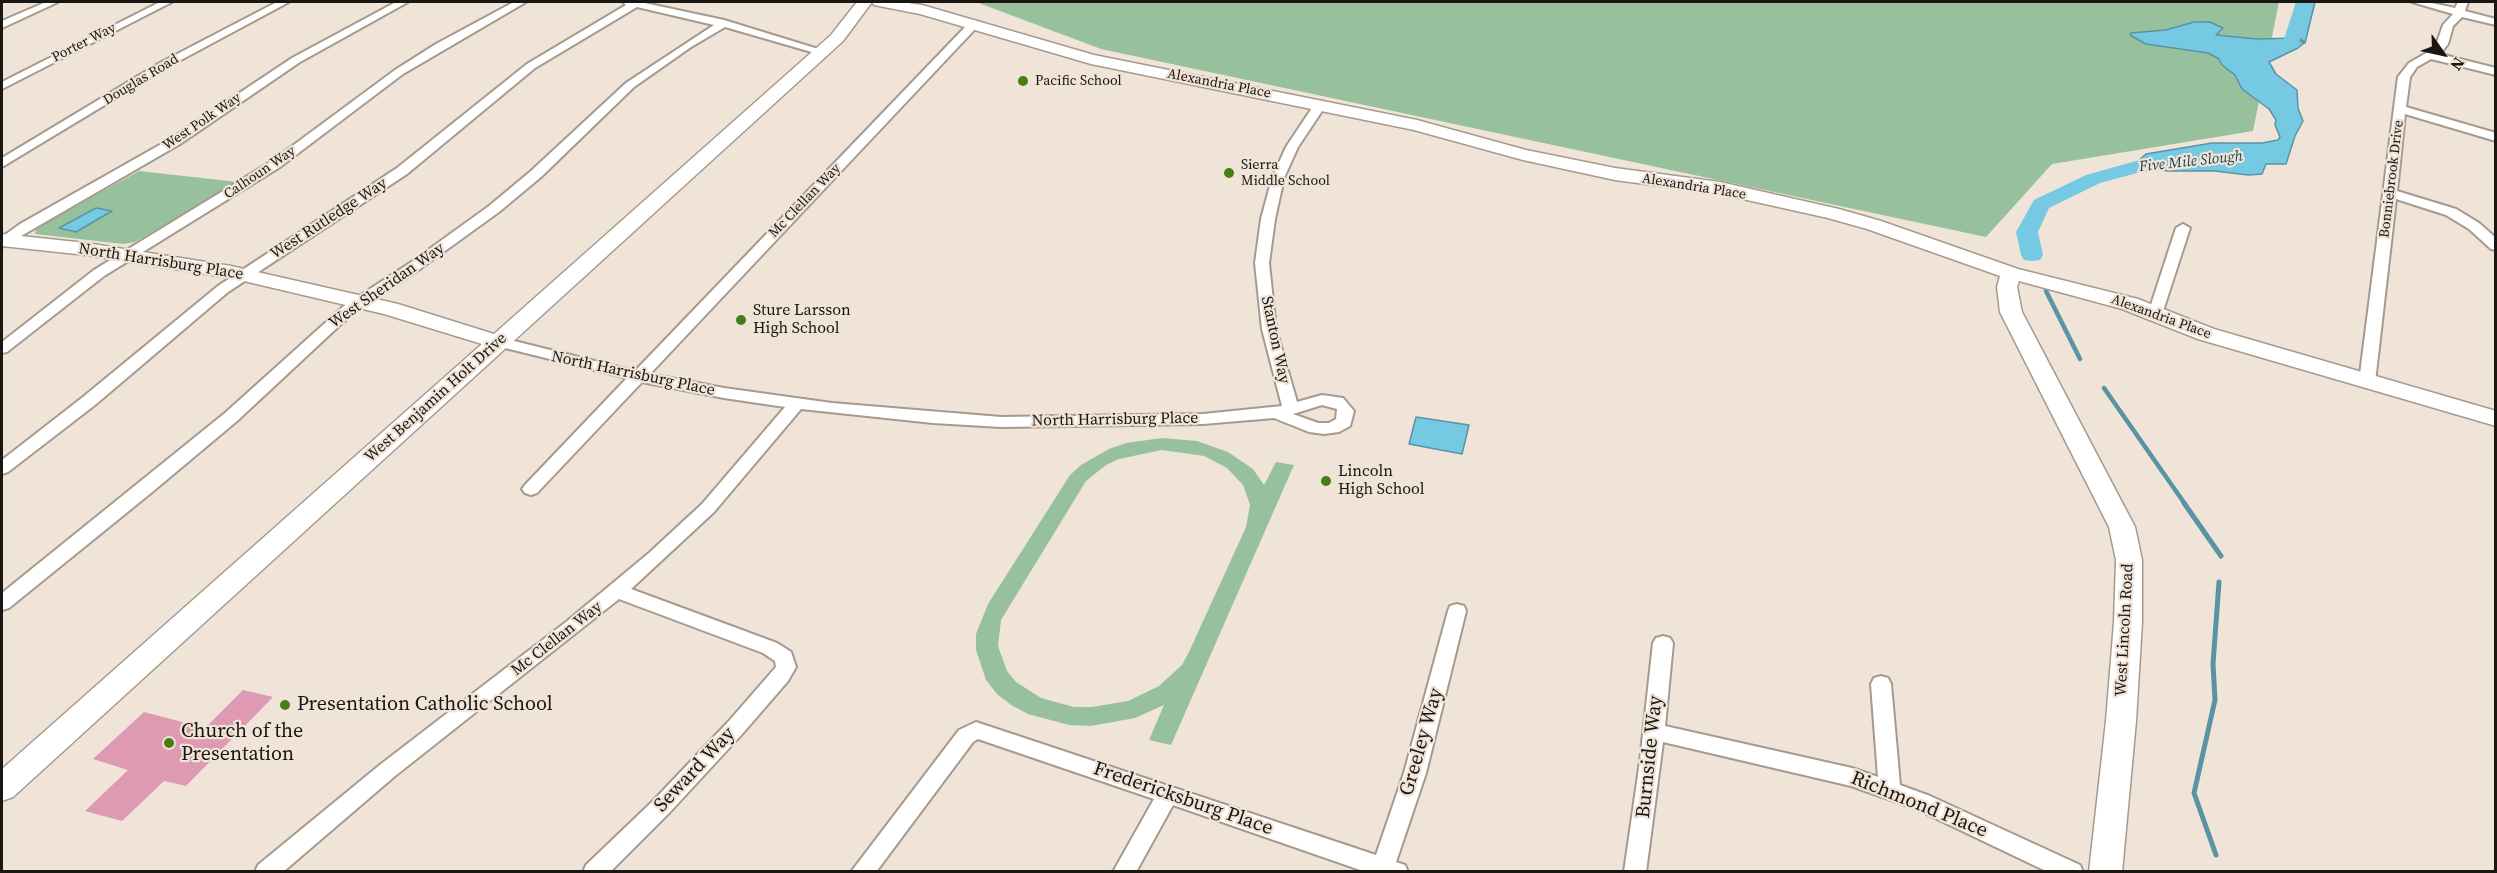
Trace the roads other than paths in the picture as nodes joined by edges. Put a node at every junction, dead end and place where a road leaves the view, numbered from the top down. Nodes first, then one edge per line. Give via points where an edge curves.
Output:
1 (52, 2) edge
2 (167, 2) edge
3 (284, 2) edge
4 (403, 2) edge
5 (521, 2) edge
6 (632, 2) edge
7 (864, 2) edge
8 (879, 2) edge
9 (2417, 2) edge
10 (2461, 7) edge
11 (2496, 22) edge
12 (723, 23) junction
13 (2, 25) edge
14 (973, 25) junction
15 (822, 52) junction
16 (2429, 55) junction
17 (2496, 72) edge
18 (2, 86) edge
19 (1320, 105) junction
20 (2400, 109) junction
21 (2496, 137) edge
22 (2, 164) edge
23 (2390, 193) junction
24 (2183, 228) dead end
25 (2, 241) edge
26 (2496, 246) edge
27 (128, 255) junction
28 (2011, 273) junction
29 (244, 274) junction
30 (361, 302) junction
31 (2155, 314) junction
32 (498, 342) junction
33 (2, 349) edge
34 (637, 376) junction
35 (2367, 382) junction
36 (796, 404) junction
37 (1283, 411) joint
38 (2496, 419) edge
39 (2, 468) edge
40 (531, 489) dead end
41 (617, 591) junction
42 (2, 603) edge
43 (1456, 611) dead end
44 (1663, 643) dead end
45 (1881, 684) dead end
46 (1654, 732) junction
47 (2, 788) edge
48 (1890, 790) junction
49 (1168, 794) junction
50 (1387, 870) edge
51 (266, 872) edge
52 (594, 872) edge
53 (862, 872) edge
54 (1124, 872) edge
55 (1635, 872) edge
56 (2072, 872) edge
57 (2105, 872) edge

1 - 13 street
2 - 18 street, Porter Way
3 - 22 street, Douglas Road via 162,66
4 - 25 street, West Polk Way via 296,60 166,147
5 - 27 street, Calhoun Way via 407,67 276,164
6 - 12 street
6 - 29 street, West Rutledge Way via 531,66 402,171 348,209
7 - 15 street, West Benjamin Holt Drive via 844,31
8 - 14 street, Alexandria Place
9 - 10 street
10 - 11 street
10 - 16 street, Bonniebrook Drive via 2448,25 2443,44
12 - 15 street
12 - 30 street, West Sheridan Way via 630,85 494,209
14 - 19 street, Alexandria Place via 1091,59
14 - 34 street, Mc Clellan Way
15 - 32 street, West Benjamin Holt Drive
16 - 17 street
16 - 20 street, Bonniebrook Drive via 2407,71
19 - 28 street, Alexandria Place via 1417,125 1523,155 1638,178 1720,188 1832,213
19 - 37 street, Stanton Way via 1292,147 1278,178 1262,262
20 - 21 street
20 - 23 street, Bonniebrook Drive
23 - 26 street via 2451,212
23 - 35 street, Bonniebrook Drive
24 - 31 street
25 - 27 street, North Harrisburg Place
27 - 29 street, North Harrisburg Place
27 - 33 street, Calhoun Way
28 - 31 street, Alexandria Place via 2109,297
28 - 57 street, West Lincoln Road via 2007,287 2011,312 2122,527 2129,560 2121,721
29 - 30 street, North Harrisburg Place
29 - 39 street, West Rutledge Way
30 - 32 street, North Harrisburg Place
30 - 42 street, West Sheridan Way via 328,327 231,417
31 - 35 street, Alexandria Place via 2206,334
32 - 34 street, North Harrisburg Place
32 - 47 street, West Benjamin Holt Drive
34 - 36 street, North Harrisburg Place
34 - 40 street, Mc Clellan Way
35 - 38 street, Alexandria Place
36 - 37 street, North Harrisburg Place via 1001,422 1203,419
36 - 41 street, Mc Clellan Way via 708,508
41 - 51 street, Mc Clellan Way via 388,770
41 - 52 street, Seward Way via 770,648 784,657 786,667 736,727
43 - 50 street, Greeley Way
44 - 46 street, Burnside Way
45 - 48 street
46 - 48 street, Richmond Place via 1852,777
46 - 55 street, Burnside Way
48 - 56 street, Richmond Place
49 - 50 street, Fredericksburg Place
49 - 53 street, Fredericksburg Place via 975,730
49 - 54 street

